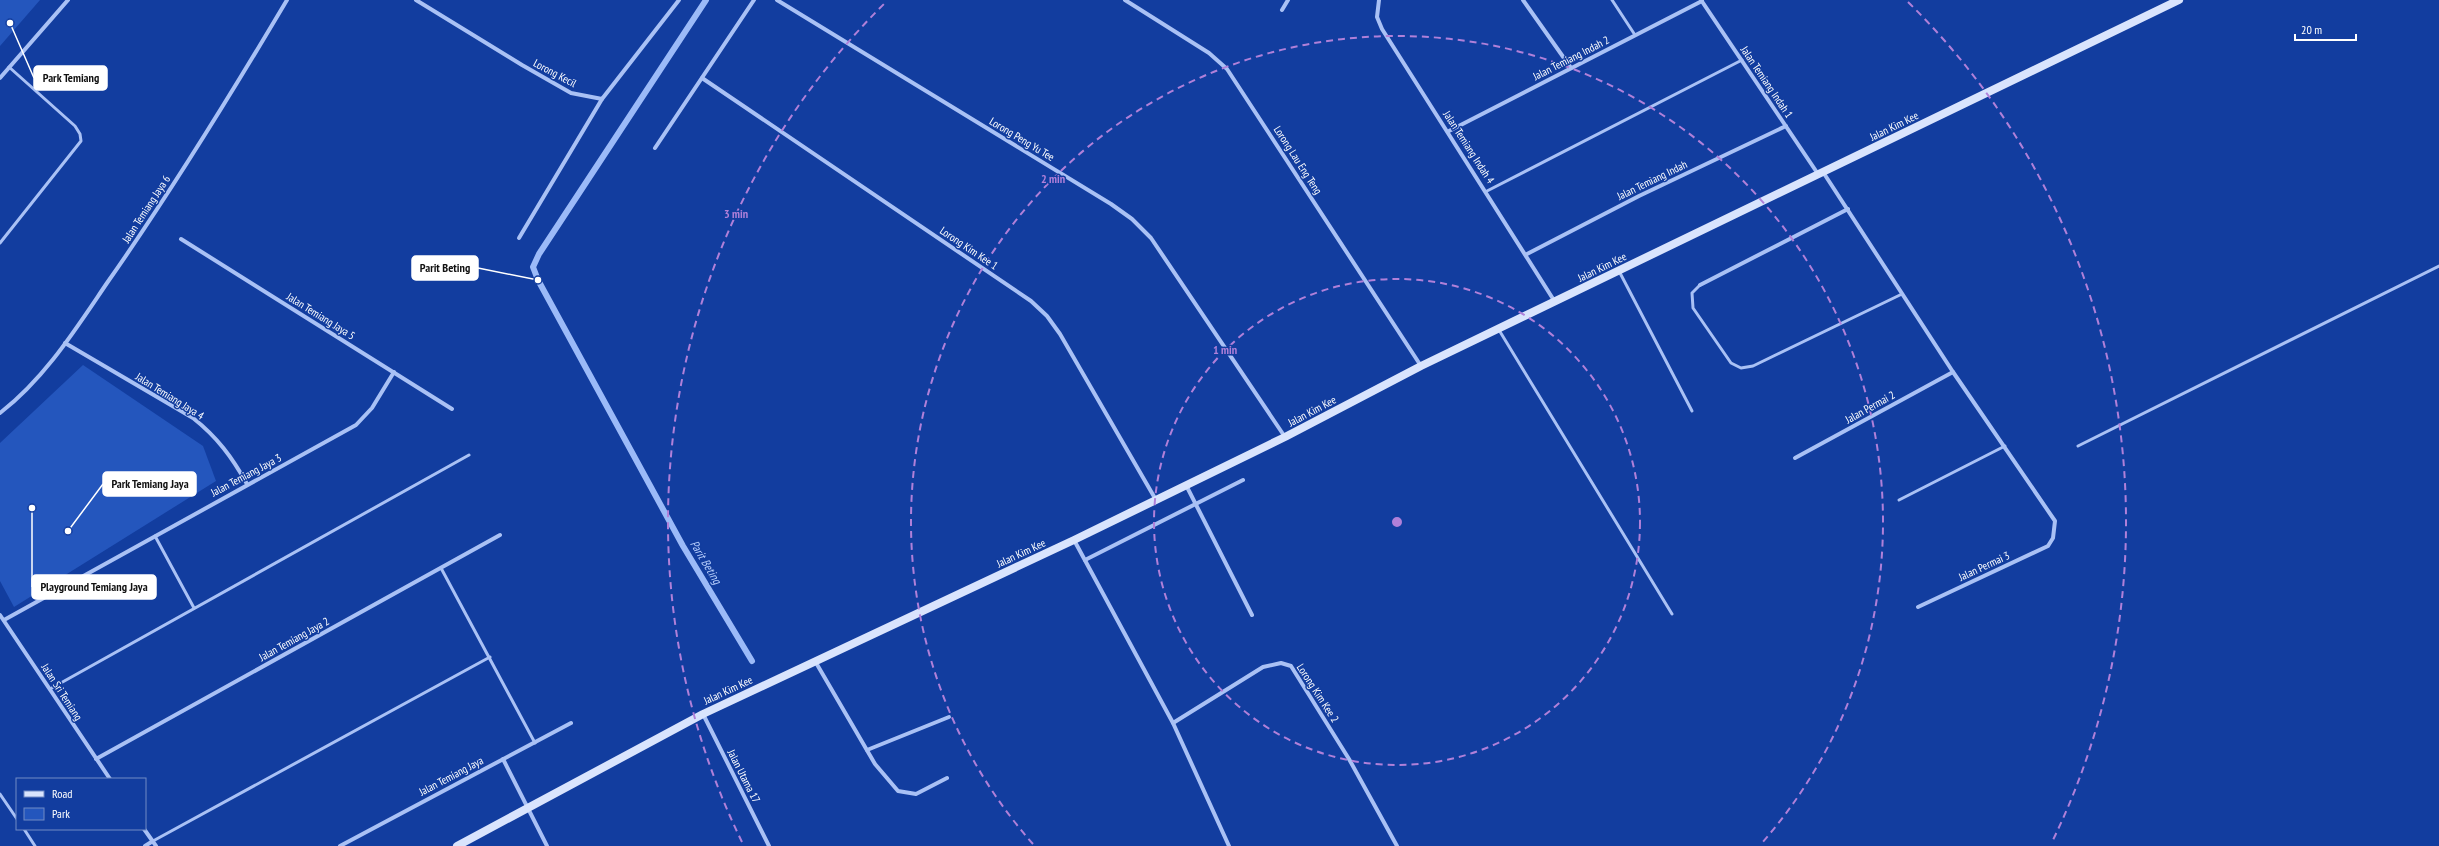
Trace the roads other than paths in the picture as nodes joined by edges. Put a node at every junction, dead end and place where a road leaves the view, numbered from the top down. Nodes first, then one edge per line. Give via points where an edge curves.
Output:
1 (68, 0) edge
2 (287, 0) edge
3 (416, 0) edge
4 (679, 0) edge
5 (754, 0) edge
6 (777, 0) edge
7 (1125, 0) edge
8 (1288, 0) edge
9 (1379, 0) edge
10 (1522, 0) edge
11 (1612, 0) edge
12 (1702, 0) edge
13 (2180, 0) edge
14 (1282, 10) dead end
15 (1635, 35) junction
16 (1742, 60) junction
17 (9, 67) junction
18 (1571, 68) junction
19 (0, 78) edge
20 (702, 78) junction
21 (602, 99) junction
22 (1786, 126) junction
23 (1449, 131) junction
24 (655, 148) dead end
25 (1821, 173) junction
26 (1487, 192) junction
27 (1848, 209) junction
28 (519, 238) dead end
29 (181, 239) dead end
30 (0, 243) edge
31 (1527, 254) junction
32 (2439, 266) edge
33 (1619, 271) junction
34 (1700, 285) joint
35 (1902, 294) junction
36 (1555, 302) junction
37 (1498, 329) junction
38 (66, 343) junction
39 (1421, 366) junction
40 (394, 372) junction
41 (1953, 372) junction
42 (452, 409) dead end
43 (1692, 411) dead end
44 (0, 413) edge
45 (1285, 437) junction
46 (2005, 446) junction
47 (2078, 446) dead end
48 (469, 455) dead end
49 (1795, 458) dead end
50 (1244, 480) dead end
51 (247, 484) junction
52 (1186, 485) junction
53 (1156, 500) junction
54 (1898, 500) dead end
55 (1196, 506) junction
56 (500, 535) dead end
57 (154, 536) junction
58 (2053, 538) joint
59 (1074, 540) junction
60 (1085, 560) junction
61 (441, 568) junction
62 (1918, 607) dead end
63 (194, 608) junction
64 (0, 614) edge
65 (1672, 614) dead end
66 (1252, 615) dead end
67 (4, 620) junction
68 (490, 657) junction
69 (815, 661) junction
70 (50, 689) junction
71 (703, 714) junction
72 (950, 717) dead end
73 (571, 723) dead end
74 (1173, 723) junction
75 (535, 743) junction
76 (867, 750) junction
77 (96, 759) junction
78 (503, 759) junction
79 (109, 778) edge
80 (947, 778) dead end
81 (0, 794) edge
82 (528, 807) junction
83 (16, 818) edge
84 (25, 830) edge
85 (145, 830) edge
86 (153, 841) junction
87 (35, 846) edge
88 (145, 846) edge
89 (156, 846) edge
90 (340, 846) edge
91 (457, 846) edge
92 (547, 846) edge
93 (769, 846) edge
94 (1229, 846) edge
95 (1397, 846) edge

1 - 17 street
2 - 38 street, Jalan Temiang Jaya 6 via 152,219
3 - 21 street, Lorong Kecil via 522,66 571,93
4 - 21 street
5 - 20 street
6 - 45 street, Lorong Peng Yu Tee via 1132,219 1151,238
7 - 39 street, Lorong Lau Eng Teng via 1209,53 1227,69
8 - 14 street
9 - 23 street, Jalan Temiang Indah 4 via 1377,17 1382,28
10 - 18 street
11 - 15 lane
12 - 15 street, Jalan Temiang Indah 2
12 - 16 street, Jalan Temiang Indah 1
13 - 25 street, Jalan Kim Kee
15 - 18 street, Jalan Temiang Indah 2
16 - 22 street, Jalan Temiang Indah 1
16 - 26 lane
17 - 19 street
17 - 30 lane via 75,126 81,141
18 - 23 street, Jalan Temiang Indah 2
20 - 24 street
20 - 53 street, Lorong Kim Kee 1 via 1031,301 1047,316 1060,334
21 - 28 street
22 - 25 street, Jalan Temiang Indah 1
22 - 31 street, Jalan Temiang Indah via 1639,196
23 - 26 street, Jalan Temiang Indah 4
25 - 27 street, Jalan Temiang Indah 1
25 - 33 street, Jalan Kim Kee
26 - 31 street, Jalan Temiang Indah 4
27 - 34 street
27 - 35 street, Jalan Temiang Indah 1
29 - 40 street, Jalan Temiang Jaya 5
31 - 36 street, Jalan Temiang Indah 4
32 - 47 lane
33 - 36 street, Jalan Kim Kee
33 - 43 lane
34 - 35 lane via 1692,293 1693,308 1731,363 1740,368 1753,366
35 - 41 street, Jalan Temiang Indah 1
36 - 37 street, Jalan Kim Kee
37 - 39 street, Jalan Kim Kee
37 - 65 lane
38 - 44 street, Jalan Temiang Jaya 6 via 36,381
38 - 51 street, Jalan Temiang Jaya 4 via 193,418 211,432 224,447
39 - 45 street, Jalan Kim Kee
40 - 42 street, Jalan Temiang Jaya 5
40 - 51 street, Jalan Temiang Jaya 3 via 372,408 356,425
41 - 46 street, Jalan Temiang Indah 1
41 - 49 street, Jalan Permai 2
45 - 52 street, Jalan Kim Kee
46 - 54 lane
46 - 58 street, Jalan Temiang Indah 1 via 2055,521
48 - 63 lane
50 - 55 street
51 - 57 street, Jalan Temiang Jaya 3
52 - 53 street, Jalan Kim Kee
52 - 55 street
53 - 59 street, Jalan Kim Kee
55 - 60 street
55 - 66 street
56 - 61 street, Jalan Temiang Jaya 2
57 - 63 lane
57 - 67 street, Jalan Temiang Jaya 3
58 - 62 street, Jalan Permai 3 via 2048,546
59 - 60 street
59 - 69 street, Jalan Kim Kee
60 - 74 street
61 - 68 lane
61 - 77 street, Jalan Temiang Jaya 2
63 - 70 lane
64 - 67 street, Jalan Sri Temiang
67 - 70 street, Jalan Sri Temiang
68 - 75 lane
68 - 86 lane
69 - 71 street, Jalan Kim Kee
69 - 76 street
70 - 77 street, Jalan Sri Temiang
71 - 82 street, Jalan Kim Kee
71 - 93 street, Jalan Utama 17
72 - 76 street
73 - 75 street, Jalan Temiang Jaya
74 - 94 street
74 - 95 street, Lorong Kim Kee 2 via 1263,667 1281,663 1291,666 1349,759
75 - 78 street, Jalan Temiang Jaya
76 - 80 street via 875,764 898,791 916,794
77 - 79 street, Jalan Sri Temiang
78 - 82 street
78 - 90 street, Jalan Temiang Jaya
81 - 83 lane
82 - 91 street, Jalan Kim Kee
82 - 92 street
84 - 87 lane
85 - 86 street
86 - 88 street
86 - 89 street

